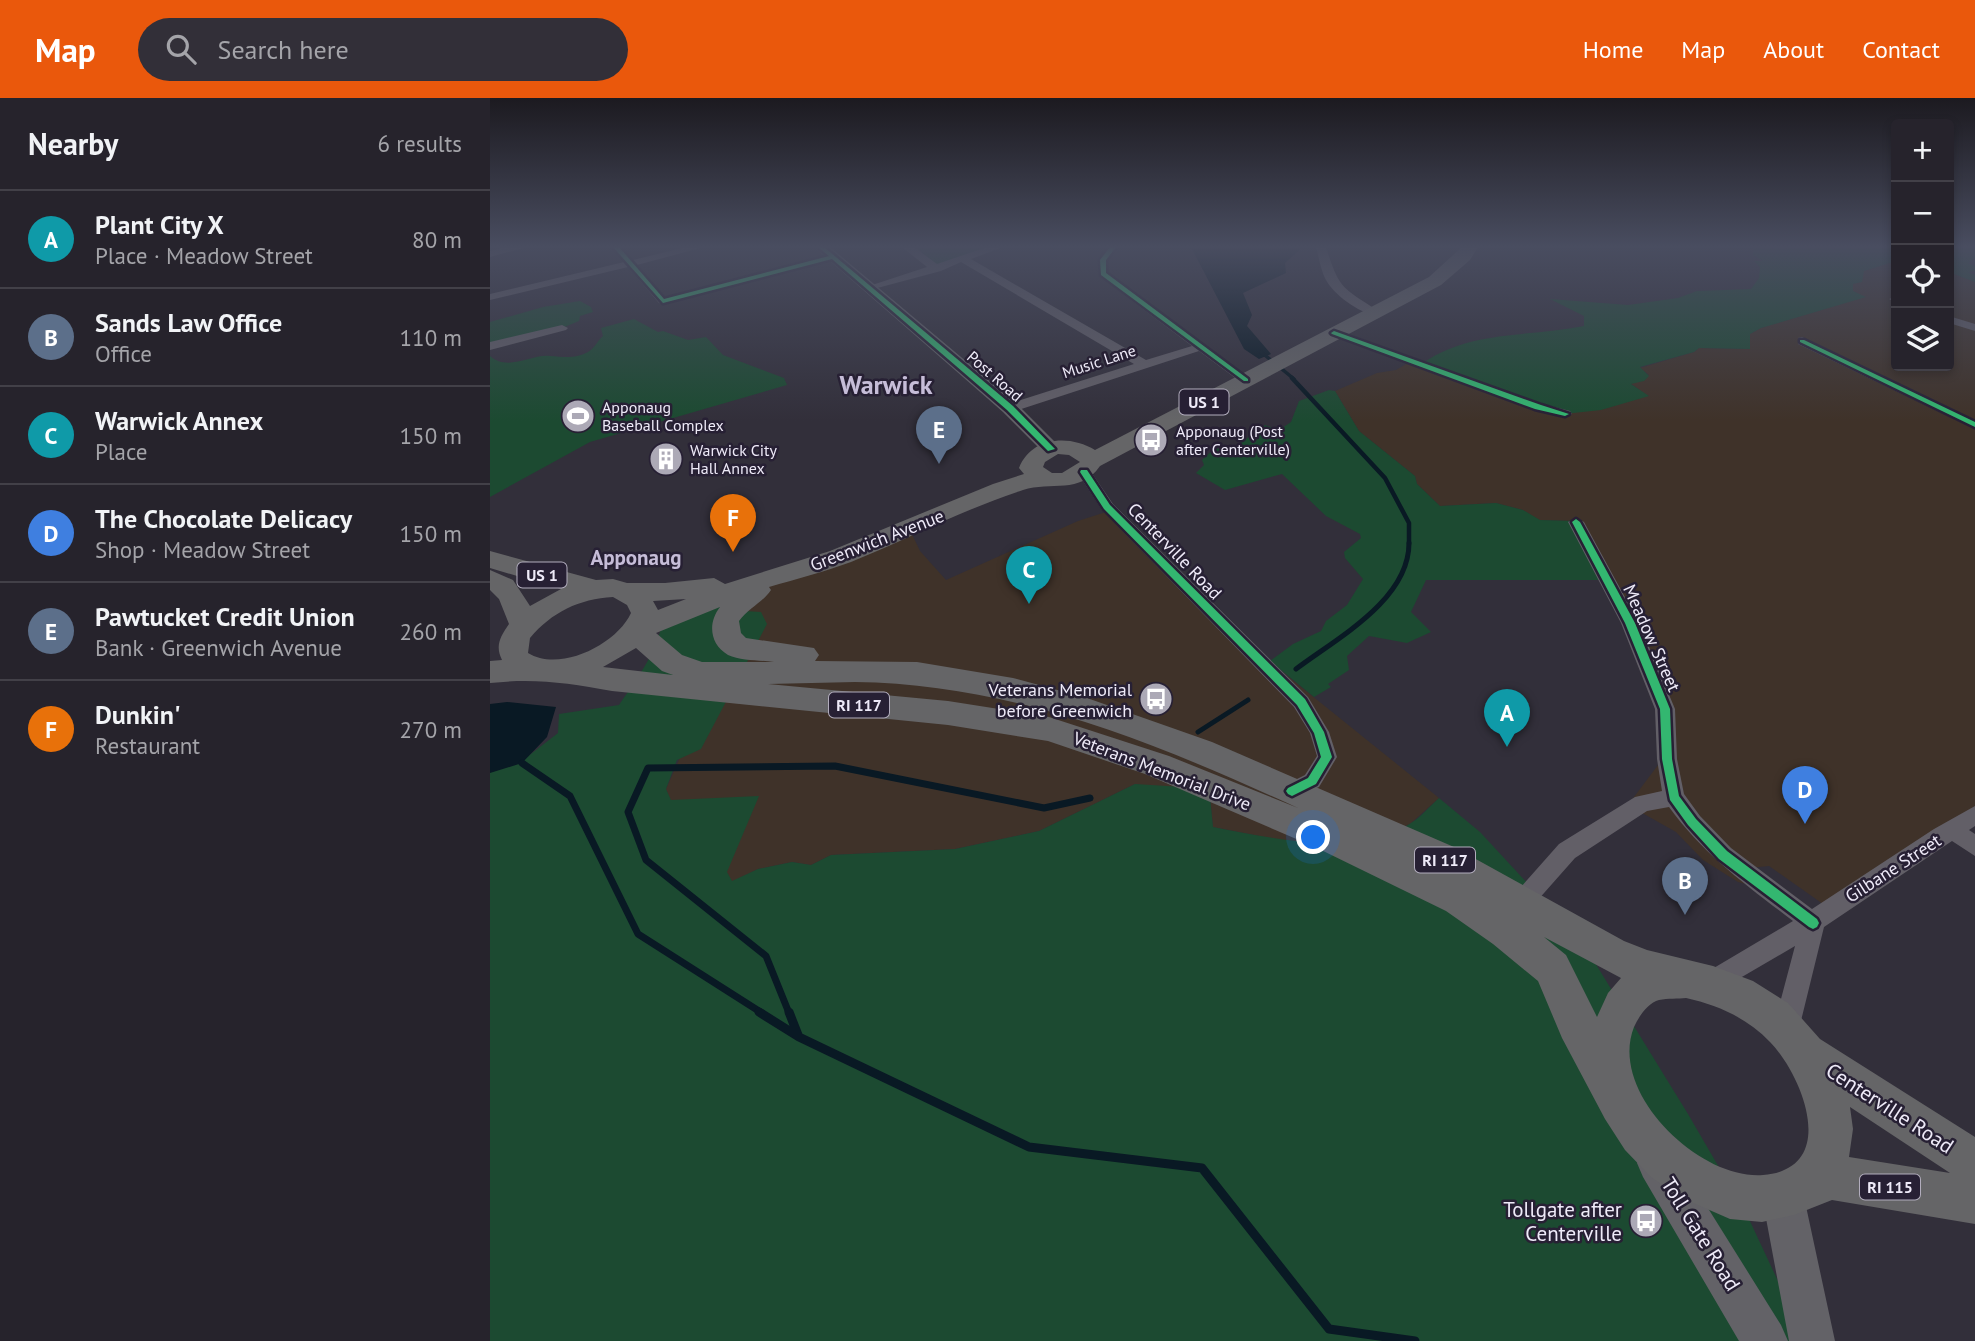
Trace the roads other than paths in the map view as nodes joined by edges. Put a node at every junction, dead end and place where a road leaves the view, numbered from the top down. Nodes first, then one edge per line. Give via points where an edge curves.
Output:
1 (889, 305) edge
2 (1041, 305) edge
3 (1144, 305) edge
4 (1362, 305) edge
5 (1387, 305) edge
6 (1373, 312) junction
7 (1954, 321) edge
8 (562, 328) dead end
9 (1975, 328) edge
10 (1334, 333) junction
11 (1802, 341) dead end
12 (490, 346) edge
13 (1200, 347) junction
14 (1143, 364) junction
15 (1246, 380) junction
16 (1010, 408) junction
17 (1565, 414) dead end
18 (1975, 425) edge
19 (1051, 449) junction
20 (1080, 466) junction
21 (1035, 472) junction
22 (1576, 522) dead end
23 (490, 559) edge
24 (490, 579) edge
25 (763, 580) junction
26 (594, 589) junction
27 (629, 591) junction
28 (521, 628) junction
29 (637, 630) junction
30 (490, 642) edge
31 (543, 669) junction
32 (891, 671) junction
33 (490, 672) edge
34 (1292, 791) junction
35 (1674, 797) junction
36 (1975, 815) edge
37 (1952, 829) junction
38 (1975, 847) edge
39 (1521, 903) junction
40 (1813, 923) junction
41 (1699, 981) junction
42 (1796, 1040) junction
43 (1614, 1088) junction
44 (1635, 1128) junction
45 (1975, 1163) edge
46 (1794, 1192) junction
47 (1975, 1201) edge
48 (1765, 1341) edge
49 (1812, 1341) edge

1 - 16 main road, Post Road
2 - 14 street
3 - 13 street
4 - 6 street
5 - 6 main road, US 1
6 - 10 main road, US 1
7 - 9 street
8 - 12 street
10 - 15 main road, US 1
10 - 17 street
11 - 18 street
13 - 14 street, Music Lane
13 - 15 street
14 - 16 street, Music Lane
15 - 20 main road, US 1
16 - 19 main road, Post Road
19 - 20 main road via 1063,447
19 - 21 main road, US 1 via 1032,461
20 - 21 main road, US 1
20 - 34 street, Centerville Road via 1107,507 1301,702 1327,757 1312,780
21 - 25 main road, Greenwich Avenue / US 1 via 914,528
22 - 35 street, Meadow Street via 1630,623 1665,709
23 - 26 main road, US 1
24 - 28 main road, US 1 via 502,583 516,603
25 - 27 main road, Greenwich Avenue / US 1 via 665,592
25 - 29 main road, Greenwich Avenue / US 1
25 - 32 main road via 725,620 727,637 738,647 848,658
26 - 27 main road, US 1
26 - 28 main road via 550,605
27 - 29 main road via 641,600 645,613
28 - 30 main road
28 - 31 main road, US 1 via 513,653 519,662
29 - 31 main road, US 1 via 602,657 579,666
29 - 32 main road, Veterans Memorial Drive / RI 117 via 672,663 700,673
31 - 33 main road
31 - 43 main road, Veterans Memorial Drive / RI 117 via 948,713 1036,727 1157,765 1327,836 1459,899 1507,931 1552,968
32 - 34 main road, Veterans Memorial Drive / RI 117 via 948,677 1052,698 1199,748
34 - 39 main road, Veterans Memorial Drive / RI 117 via 1454,864
35 - 39 street via 1642,803 1567,851
35 - 40 street, Meadow Street via 1723,855
36 - 37 street, Gilbane Street
37 - 38 street
37 - 40 street, Gilbane Street
39 - 41 main road, Veterans Memorial Drive / RI 117 via 1637,965
40 - 41 street, Gilbane Street via 1763,955
40 - 42 street
41 - 42 main road via 1754,1003
41 - 43 main road via 1654,982 1629,996 1613,1020 1607,1051
42 - 45 main road, Centerville Road
42 - 46 main road via 1825,1089 1833,1127 1826,1161
43 - 44 main road
44 - 46 main road via 1666,1162 1705,1187 1746,1200
44 - 48 main road, Toll Gate Road
46 - 47 main road, RI 115 via 1832,1177
46 - 49 main road

